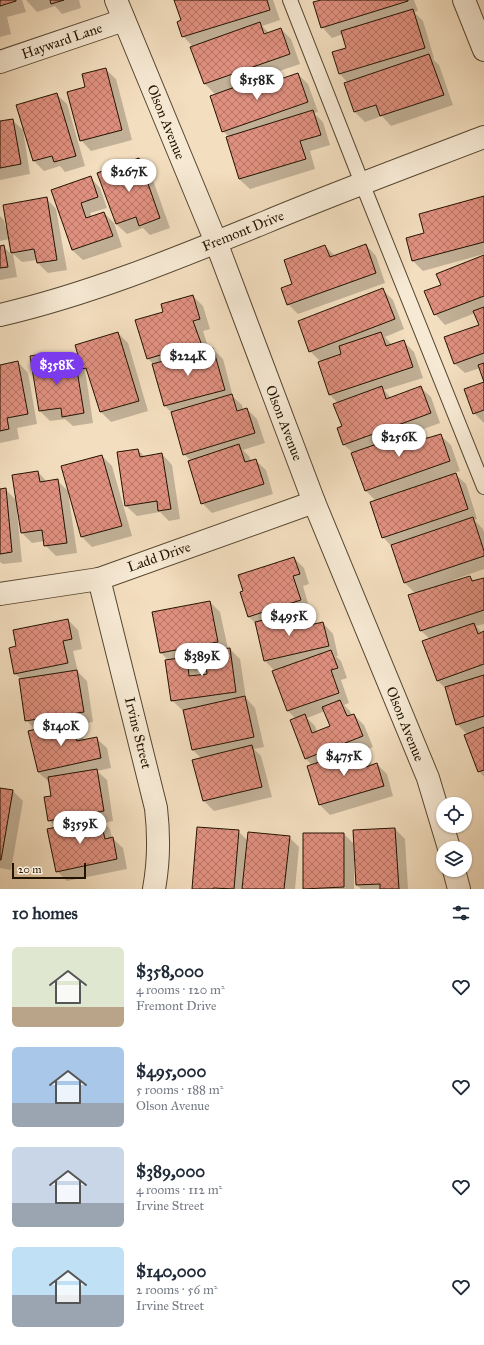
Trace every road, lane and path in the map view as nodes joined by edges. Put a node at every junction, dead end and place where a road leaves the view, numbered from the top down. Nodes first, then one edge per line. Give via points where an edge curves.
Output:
1 (116, 0) edge
2 (290, 0) edge
3 (464, 0) edge
4 (124, 20) junction
5 (484, 50) edge
6 (0, 62) edge
7 (484, 137) edge
8 (362, 183) junction
9 (216, 242) junction
10 (0, 315) edge
11 (484, 487) edge
12 (314, 502) junction
13 (98, 579) junction
14 (0, 594) edge
15 (446, 841) edge
16 (456, 877) edge
17 (154, 889) edge
18 (459, 889) edge

1 - 4 street, Olson Avenue
2 - 8 lane
3 - 5 street
4 - 6 street, Hayward Lane
4 - 9 street, Olson Avenue
7 - 8 street, Fremont Drive
8 - 9 street, Fremont Drive
8 - 11 lane
9 - 10 street, Fremont Drive via 90,289
9 - 12 street, Olson Avenue
12 - 13 street, Ladd Drive
12 - 15 street, Olson Avenue via 428,778
13 - 14 street, Ladd Drive
13 - 17 street, Irvine Street via 156,808 159,830
16 - 18 street

